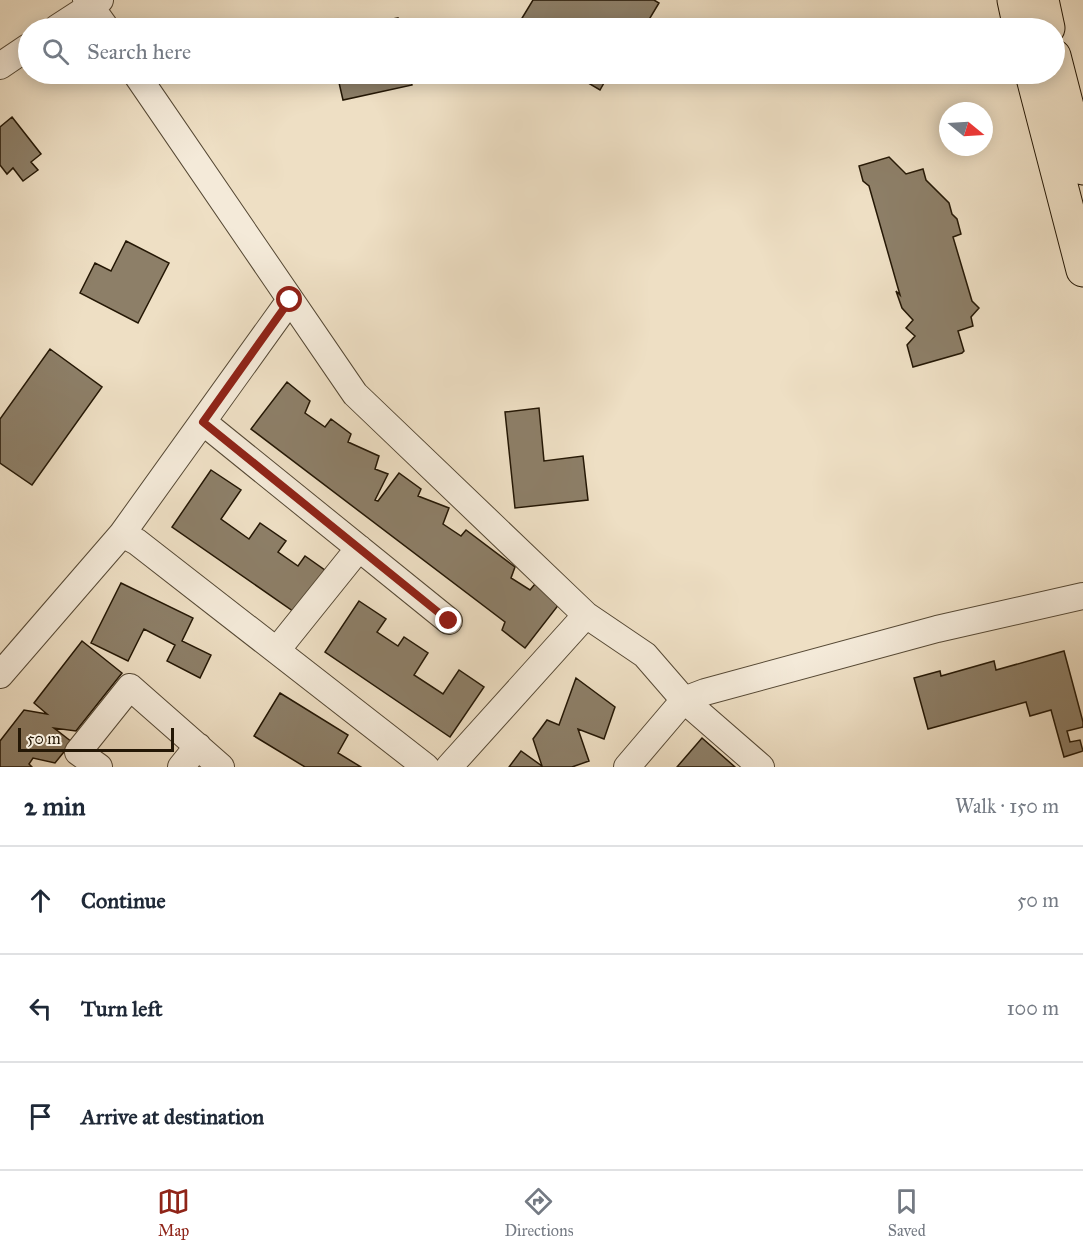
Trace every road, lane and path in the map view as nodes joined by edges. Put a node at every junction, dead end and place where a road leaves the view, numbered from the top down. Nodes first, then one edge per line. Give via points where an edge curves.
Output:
1 (1014, 0) edge
2 (1042, 0) edge
3 (92, 2) edge
4 (70, 18) edge
5 (101, 18) edge
6 (1018, 18) edge
7 (1046, 18) edge
8 (18, 54) edge
9 (0, 66) edge
10 (143, 84) edge
11 (1035, 84) edge
12 (1061, 84) edge
13 (1083, 168) edge
14 (1083, 270) edge
15 (290, 300) junction
16 (203, 422) junction
17 (122, 534) junction
18 (359, 548) junction
19 (1083, 596) edge
20 (586, 615) junction
21 (449, 621) dead end
22 (277, 650) junction
23 (0, 675) edge
24 (684, 700) junction
25 (198, 746) junction
26 (99, 767) edge
27 (180, 767) edge
28 (221, 767) edge
29 (426, 767) edge
30 (449, 767) edge
31 (627, 767) edge
32 (761, 767) edge

1 - 6 main road
2 - 7 main road
3 - 4 street
3 - 5 street
8 - 9 street
10 - 15 street
11 - 14 main road
12 - 13 main road
15 - 16 street
15 - 20 street via 355,394
16 - 17 street
16 - 18 street
17 - 22 street
17 - 23 street
18 - 21 street
18 - 22 street
19 - 24 street via 937,629
20 - 24 street via 645,656
20 - 30 street
22 - 29 street
24 - 31 street
24 - 32 street
25 - 26 street via 130,687 78,752
25 - 27 street
25 - 28 street

